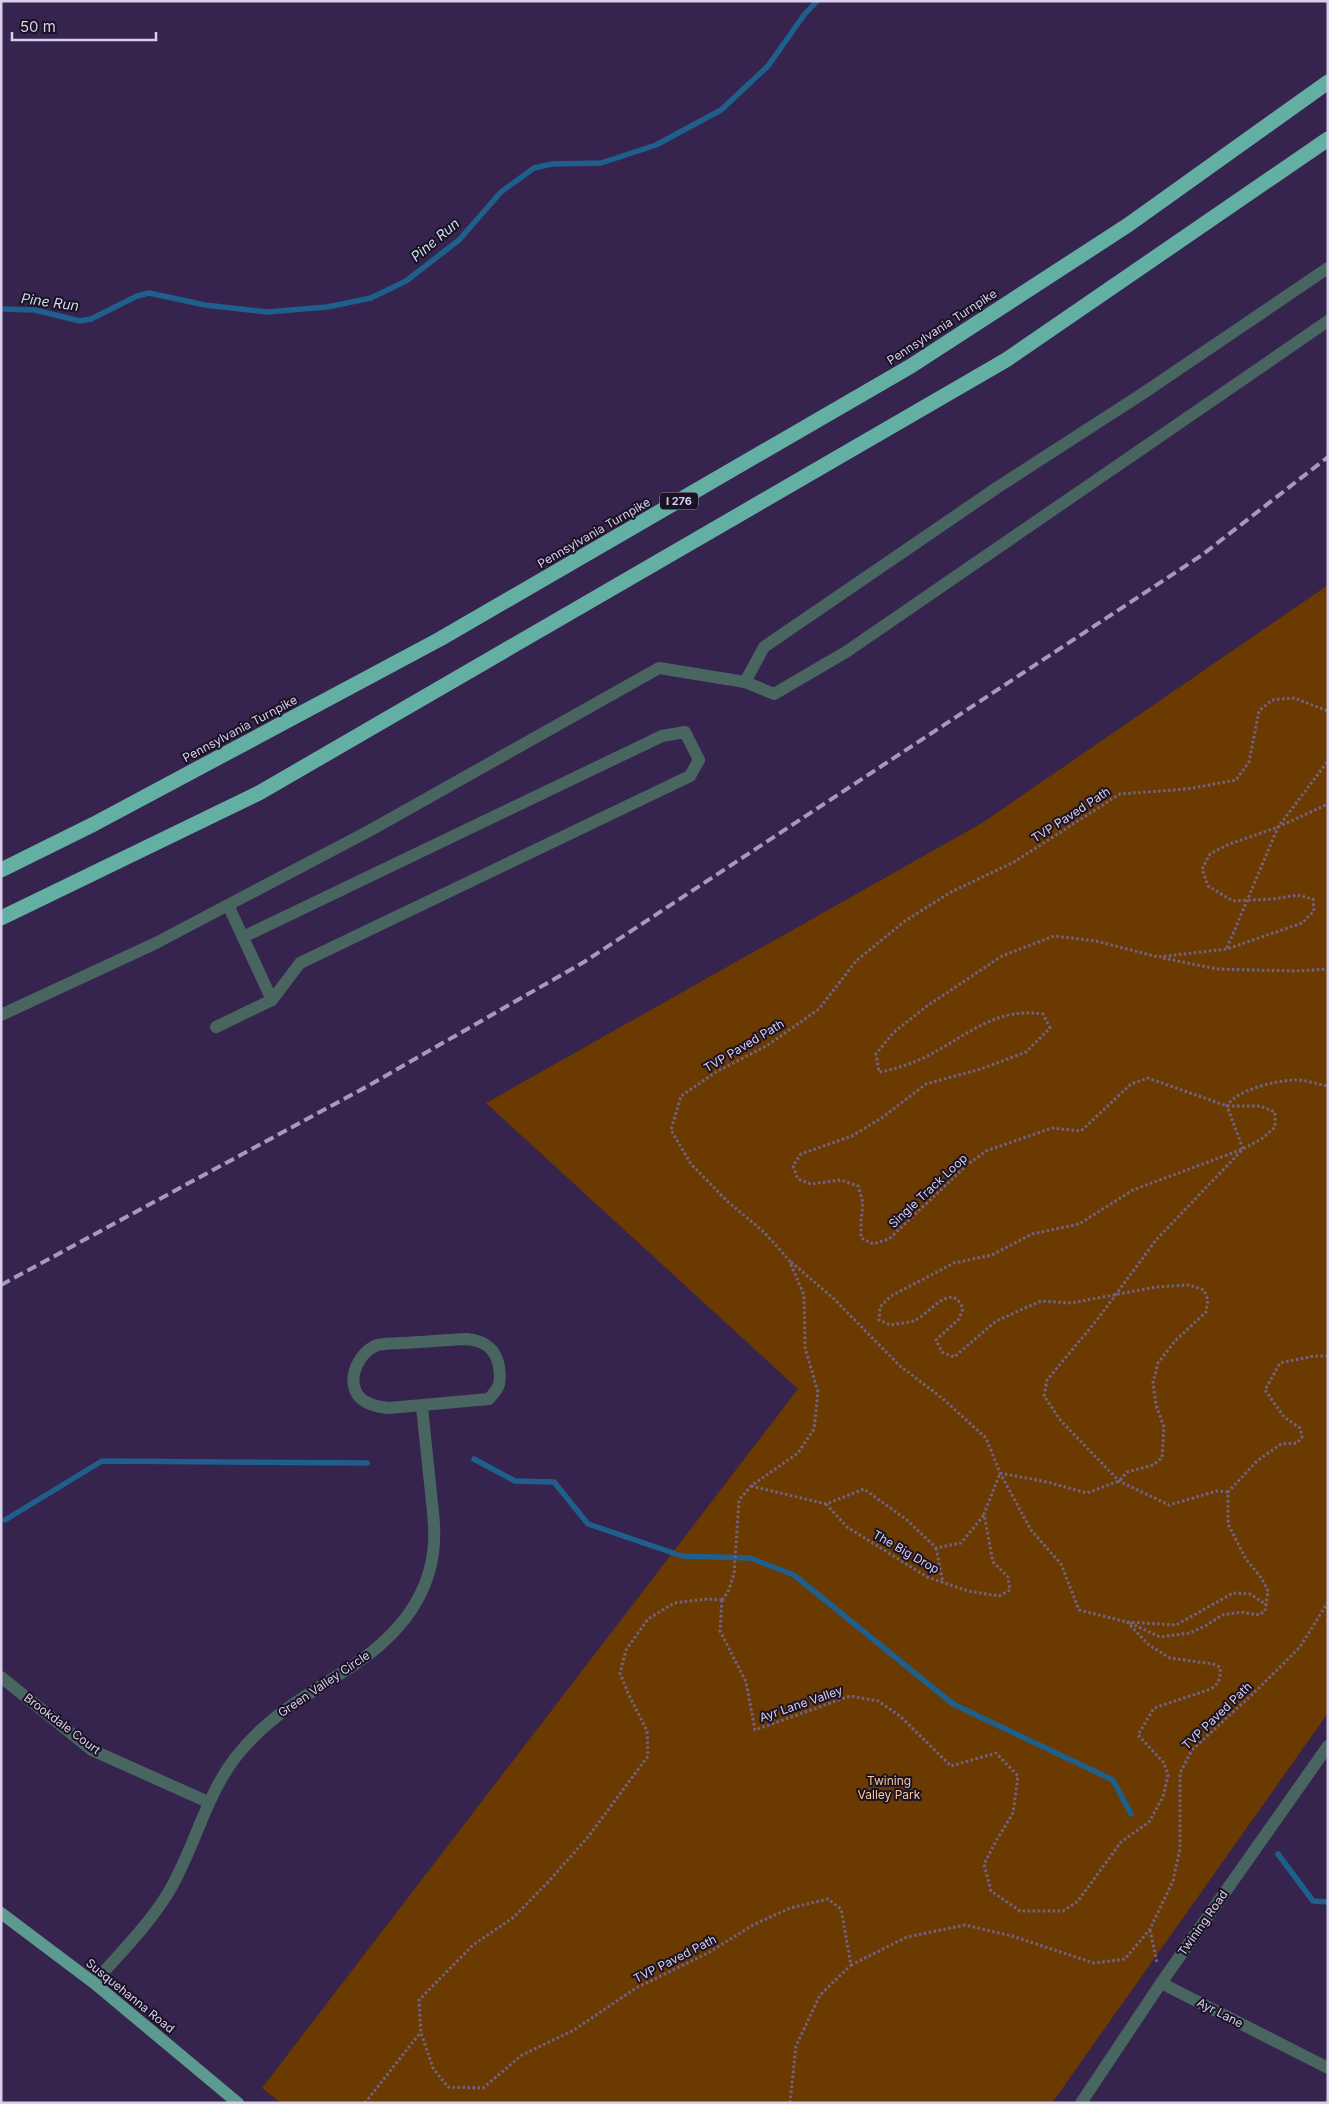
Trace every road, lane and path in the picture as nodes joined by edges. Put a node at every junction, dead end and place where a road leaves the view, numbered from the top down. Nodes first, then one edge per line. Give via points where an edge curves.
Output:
1 (1328, 82) edge
2 (1328, 139) edge
3 (1328, 268) edge
4 (1328, 321) edge
5 (744, 682) junction
6 (1328, 711) edge
7 (1328, 761) edge
8 (1328, 804) edge
9 (1278, 827) junction
10 (1, 870) edge
11 (1246, 900) junction
12 (228, 904) junction
13 (1, 918) edge
14 (243, 938) junction
15 (1227, 949) junction
16 (1158, 957) junction
17 (1328, 969) edge
18 (272, 1000) junction
19 (1, 1015) edge
20 (216, 1027) dead end
21 (1328, 1086) edge
22 (1227, 1106) junction
23 (1243, 1149) junction
24 (788, 1260) junction
25 (1114, 1296) junction
26 (1328, 1356) edge
27 (422, 1407) junction
28 (1000, 1473) junction
29 (1119, 1481) junction
30 (751, 1486) junction
31 (1228, 1492) junction
32 (826, 1504) junction
33 (984, 1514) junction
34 (936, 1548) junction
35 (943, 1583) junction
36 (722, 1600) junction
37 (1328, 1602) edge
38 (1267, 1605) junction
39 (1127, 1622) junction
40 (1, 1677) edge
41 (1328, 1746) edge
42 (208, 1802) junction
43 (1, 1913) edge
44 (1150, 1930) junction
45 (851, 1965) junction
46 (94, 1983) junction
47 (1161, 1983) junction
48 (421, 2033) junction
49 (1328, 2068) edge
50 (238, 2103) edge
51 (365, 2103) edge
52 (790, 2103) edge
53 (1082, 2103) edge

1 - 10 highway, Pennsylvania Turnpike / I 276 via 1128,225 911,366 440,639 94,824
2 - 13 highway via 1006,360 259,793
3 - 5 street via 764,647
4 - 5 street via 846,652 774,694
5 - 12 street via 659,668 369,831
6 - 24 path, TVP Paved Path via 1294,698 1272,700 1259,711 1249,762 1236,780 1120,794 1014,862 951,892 905,922 856,960 819,1009 768,1045 716,1072 681,1096 671,1130 691,1164 727,1201 764,1232
7 - 9 path
8 - 9 path, Single Track Loop
9 - 11 path
9 - 11 path, Single Track Loop via 1210,854 1202,869 1208,886 1233,901
11 - 15 path
11 - 15 path, Single Track Loop via 1297,895 1313,899 1314,911 1302,923
12 - 14 street
12 - 19 street via 156,943
14 - 18 street
14 - 18 street via 662,736 685,732 699,760 690,776 300,963
15 - 16 path, Single Track Loop
16 - 17 path via 1217,969
16 - 22 path, Single Track Loop via 1096,941 1054,936 1002,956 893,1033 876,1054 879,1072 931,1054 985,1022 1025,1011 1043,1014 1050,1028 1026,1052 981,1070 926,1084 852,1136 801,1154 793,1166 798,1179 811,1184 841,1180 858,1186 863,1203 861,1238 873,1244 889,1239 986,1151 1052,1128 1081,1131 1131,1084 1148,1078
18 - 20 street
21 - 22 path via 1293,1080 1258,1086 1230,1100
22 - 23 path
22 - 23 path, Single Track Loop via 1260,1106 1274,1112 1275,1127
23 - 25 path via 1156,1240
23 - 25 path, Single Track Loop via 1133,1190 1079,1224 1032,1234 992,1255 954,1263 891,1296 880,1307 880,1320 890,1325 913,1321 942,1298 952,1296 960,1301 963,1309 959,1319 936,1340 942,1352 954,1357 996,1321 1041,1301 1071,1303
24 - 28 path via 832,1298 900,1366 986,1438
24 - 30 path, TVP Paved Path via 804,1295 804,1348 818,1392 814,1429 798,1453
25 - 29 path via 1047,1380 1044,1396 1061,1421
25 - 29 path, Single Track Loop via 1156,1287 1189,1285 1204,1290 1208,1300 1206,1312 1158,1362 1153,1383 1164,1427 1162,1458 1153,1465 1127,1472
26 - 31 path via 1280,1364 1265,1390 1284,1417 1300,1428 1302,1436 1297,1443 1281,1444 1257,1460
27 - 27 street via 489,1399 501,1376 492,1348 480,1340 466,1339 377,1345 364,1353 354,1378 356,1391 362,1399 376,1407
27 - 42 street, Green Valley Circle via 435,1534 422,1594 402,1624 362,1660 282,1710 250,1739 218,1781
28 - 29 path, Single Track Loop via 1087,1493
28 - 33 path
28 - 39 path via 1031,1530 1061,1564 1079,1610
29 - 31 path via 1169,1505 1217,1491
30 - 32 path
30 - 36 path, TVP Paved Path via 739,1500 734,1574
31 - 38 path via 1228,1524 1268,1591
32 - 34 path via 864,1489 907,1520
32 - 35 path, The Big Drop via 846,1528 927,1577
33 - 34 path via 961,1544
33 - 35 path, The Big Drop via 993,1562 1008,1577 1010,1590 1000,1596
34 - 35 path
36 - 39 path, Ayr Lane Valley via 720,1631 746,1682 755,1730 850,1696 878,1701 900,1716 950,1766 996,1753 1018,1776 1014,1813 984,1864 991,1891 1020,1911 1063,1911 1078,1901 1121,1842 1149,1822 1163,1796 1168,1775 1164,1763 1138,1735 1154,1708 1211,1689 1221,1676 1220,1667 1213,1664 1170,1658 1149,1645
36 - 48 path, TVP Paved Path via 674,1603 648,1619 626,1650 620,1673 647,1730 648,1756 588,1837 549,1881 514,1917 473,1944 419,2000
37 - 44 path, TVP Paved Path via 1300,1647 1184,1760 1180,1773 1180,1848 1173,1881
38 - 39 path via 1250,1594 1233,1592 1176,1625
38 - 39 path via 1259,1615 1241,1612 1222,1615 1190,1633 1160,1637
40 - 42 street, Brookdale Court via 92,1750
41 - 47 street, Twining Road
42 - 46 street, Green Valley Circle via 185,1860 168,1892 147,1923
43 - 46 main road, Susquehanna Road
44 - 45 path, TVP Paved Path via 1125,1959 1094,1963 1012,1936 964,1925 907,1938
44 - 47 path
45 - 48 path, TVP Paved Path via 841,1909 828,1899 790,1908 753,1925 708,1954 636,1988 574,2030 522,2055 483,2088 448,2087 433,2068
45 - 52 path via 820,1995 796,2046
46 - 50 main road, Susquehanna Road
47 - 49 street, Ayr Lane
47 - 53 street, Twining Road
48 - 51 path

